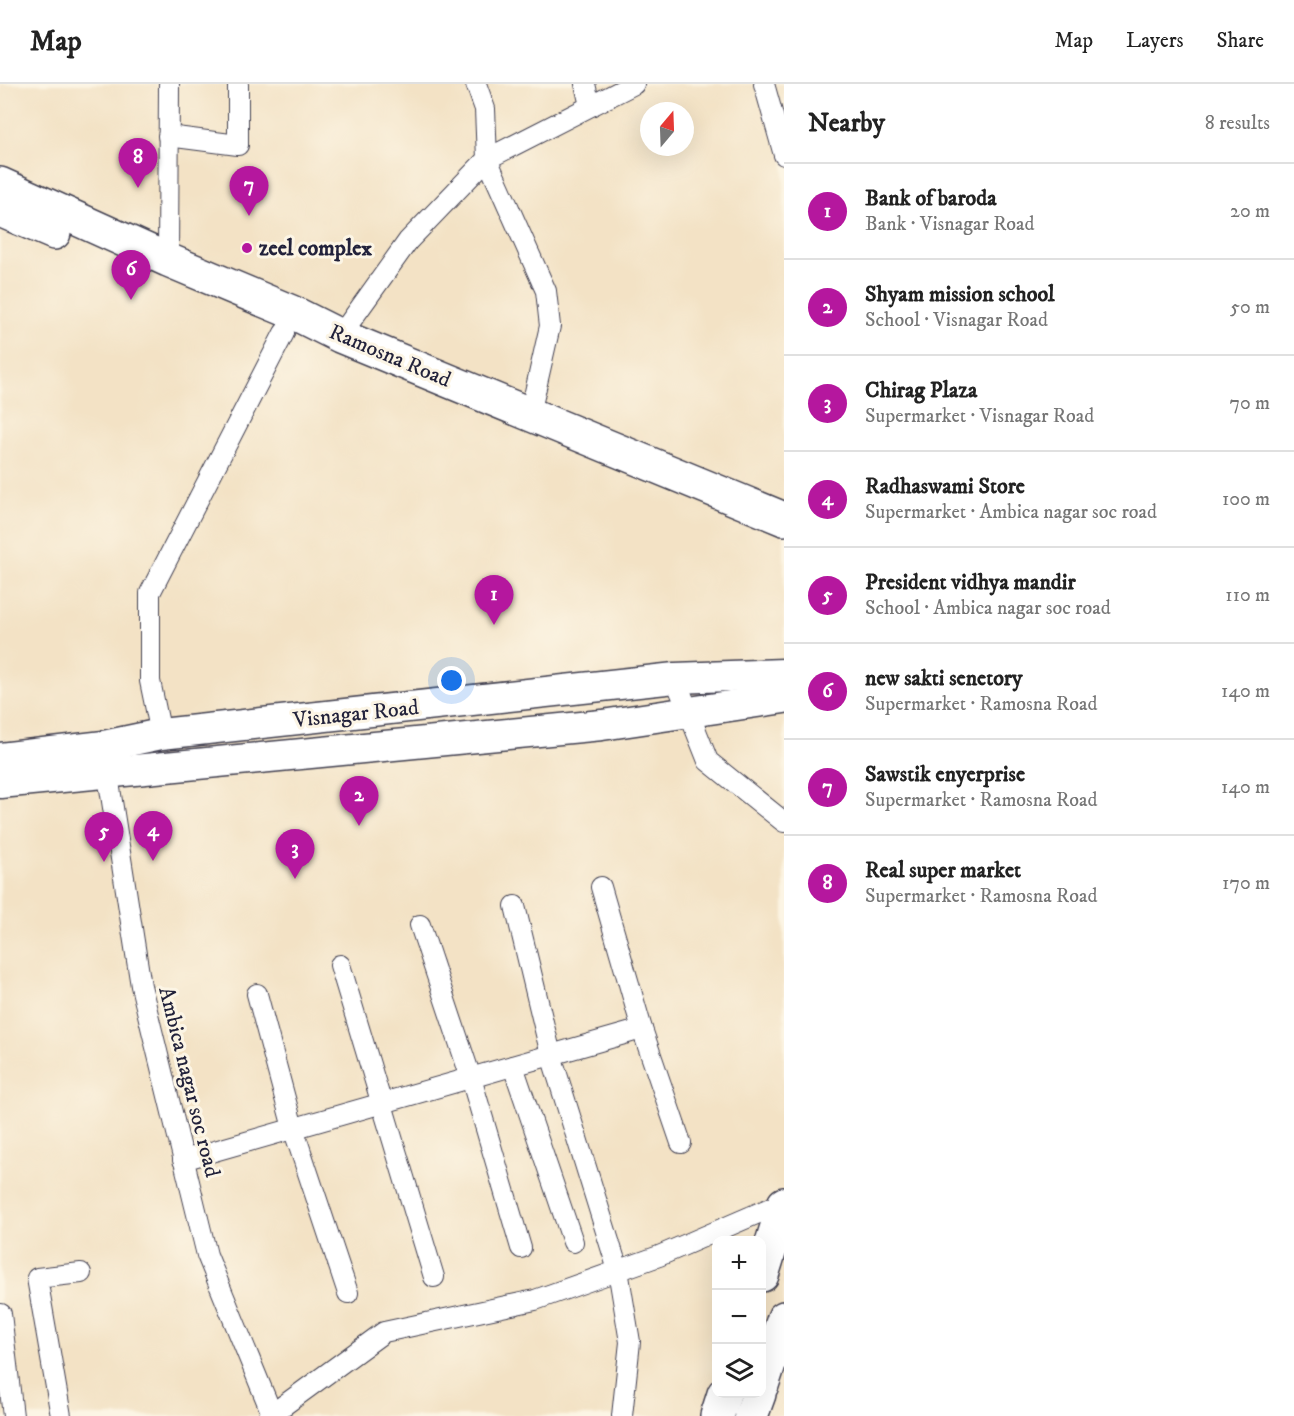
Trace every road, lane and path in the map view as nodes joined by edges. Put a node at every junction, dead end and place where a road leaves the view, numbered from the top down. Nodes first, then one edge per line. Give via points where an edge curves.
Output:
1 (169, 84) edge
2 (238, 84) edge
3 (476, 84) edge
4 (585, 84) edge
5 (634, 84) edge
6 (764, 84) edge
7 (590, 106) junction
8 (168, 136) junction
9 (784, 155) edge
10 (487, 159) junction
11 (0, 184) edge
12 (0, 210) edge
13 (168, 260) junction
14 (284, 333) junction
15 (340, 336) junction
16 (530, 414) junction
17 (784, 519) edge
18 (784, 544) edge
19 (784, 674) edge
20 (675, 678) junction
21 (784, 698) edge
22 (688, 712) junction
23 (161, 734) junction
24 (0, 758) edge
25 (106, 759) junction
26 (0, 783) edge
27 (784, 822) edge
28 (601, 887) dead end
29 (515, 906) dead end
30 (420, 925) dead end
31 (340, 965) dead end
32 (258, 994) dead end
33 (642, 1029) junction
34 (551, 1055) junction
35 (513, 1066) junction
36 (471, 1078) junction
37 (383, 1103) junction
38 (293, 1128) junction
39 (681, 1143) dead end
40 (183, 1160) junction
41 (784, 1203) edge
42 (573, 1242) dead end
43 (521, 1248) dead end
44 (766, 1262) edge
45 (618, 1270) junction
46 (81, 1273) dead end
47 (434, 1277) dead end
48 (348, 1293) dead end
49 (1, 1314) edge
50 (784, 1318) edge
51 (766, 1373) edge
52 (723, 1398) edge
53 (758, 1398) edge
54 (271, 1415) edge
55 (14, 1416) edge
56 (61, 1416) edge
57 (622, 1416) edge
58 (717, 1416) edge
59 (751, 1416) edge

1 - 8 street
2 - 8 street via 238,145
3 - 10 street via 485,110
4 - 7 street
5 - 7 street
6 - 9 street
7 - 10 street
8 - 13 street
10 - 15 street via 408,241
10 - 16 street via 546,291 550,326
11 - 13 highway, Ramosna Road
12 - 14 highway, Ramosna Road
13 - 15 highway, Ramosna Road
14 - 18 highway, Ramosna Road
14 - 23 street via 150,593 150,681
15 - 16 highway, Ramosna Road
16 - 17 highway, Ramosna Road
19 - 20 main road, Visnagar Road
20 - 22 street
20 - 23 main road, Visnagar Road
21 - 22 main road
22 - 25 main road via 602,725
22 - 27 street via 708,761
23 - 25 main road, Visnagar Road
24 - 25 main road, Visnagar Road
25 - 26 main road
25 - 40 street, Ambica nagar soc road via 141,986
28 - 33 street
29 - 34 street
30 - 36 street
31 - 37 street
32 - 38 street
33 - 34 street
33 - 39 street
34 - 35 street
34 - 45 street
35 - 36 street
35 - 42 street
36 - 37 street
36 - 43 street
37 - 38 street
37 - 47 street
38 - 40 street
38 - 48 street
40 - 54 street, Ambica nagar soc road via 207,1255
41 - 44 highway
41 - 45 street
45 - 54 street via 535,1300 384,1332
45 - 57 street via 630,1342
46 - 56 street via 38,1278
49 - 55 street
50 - 51 highway
52 - 58 highway
53 - 59 highway

